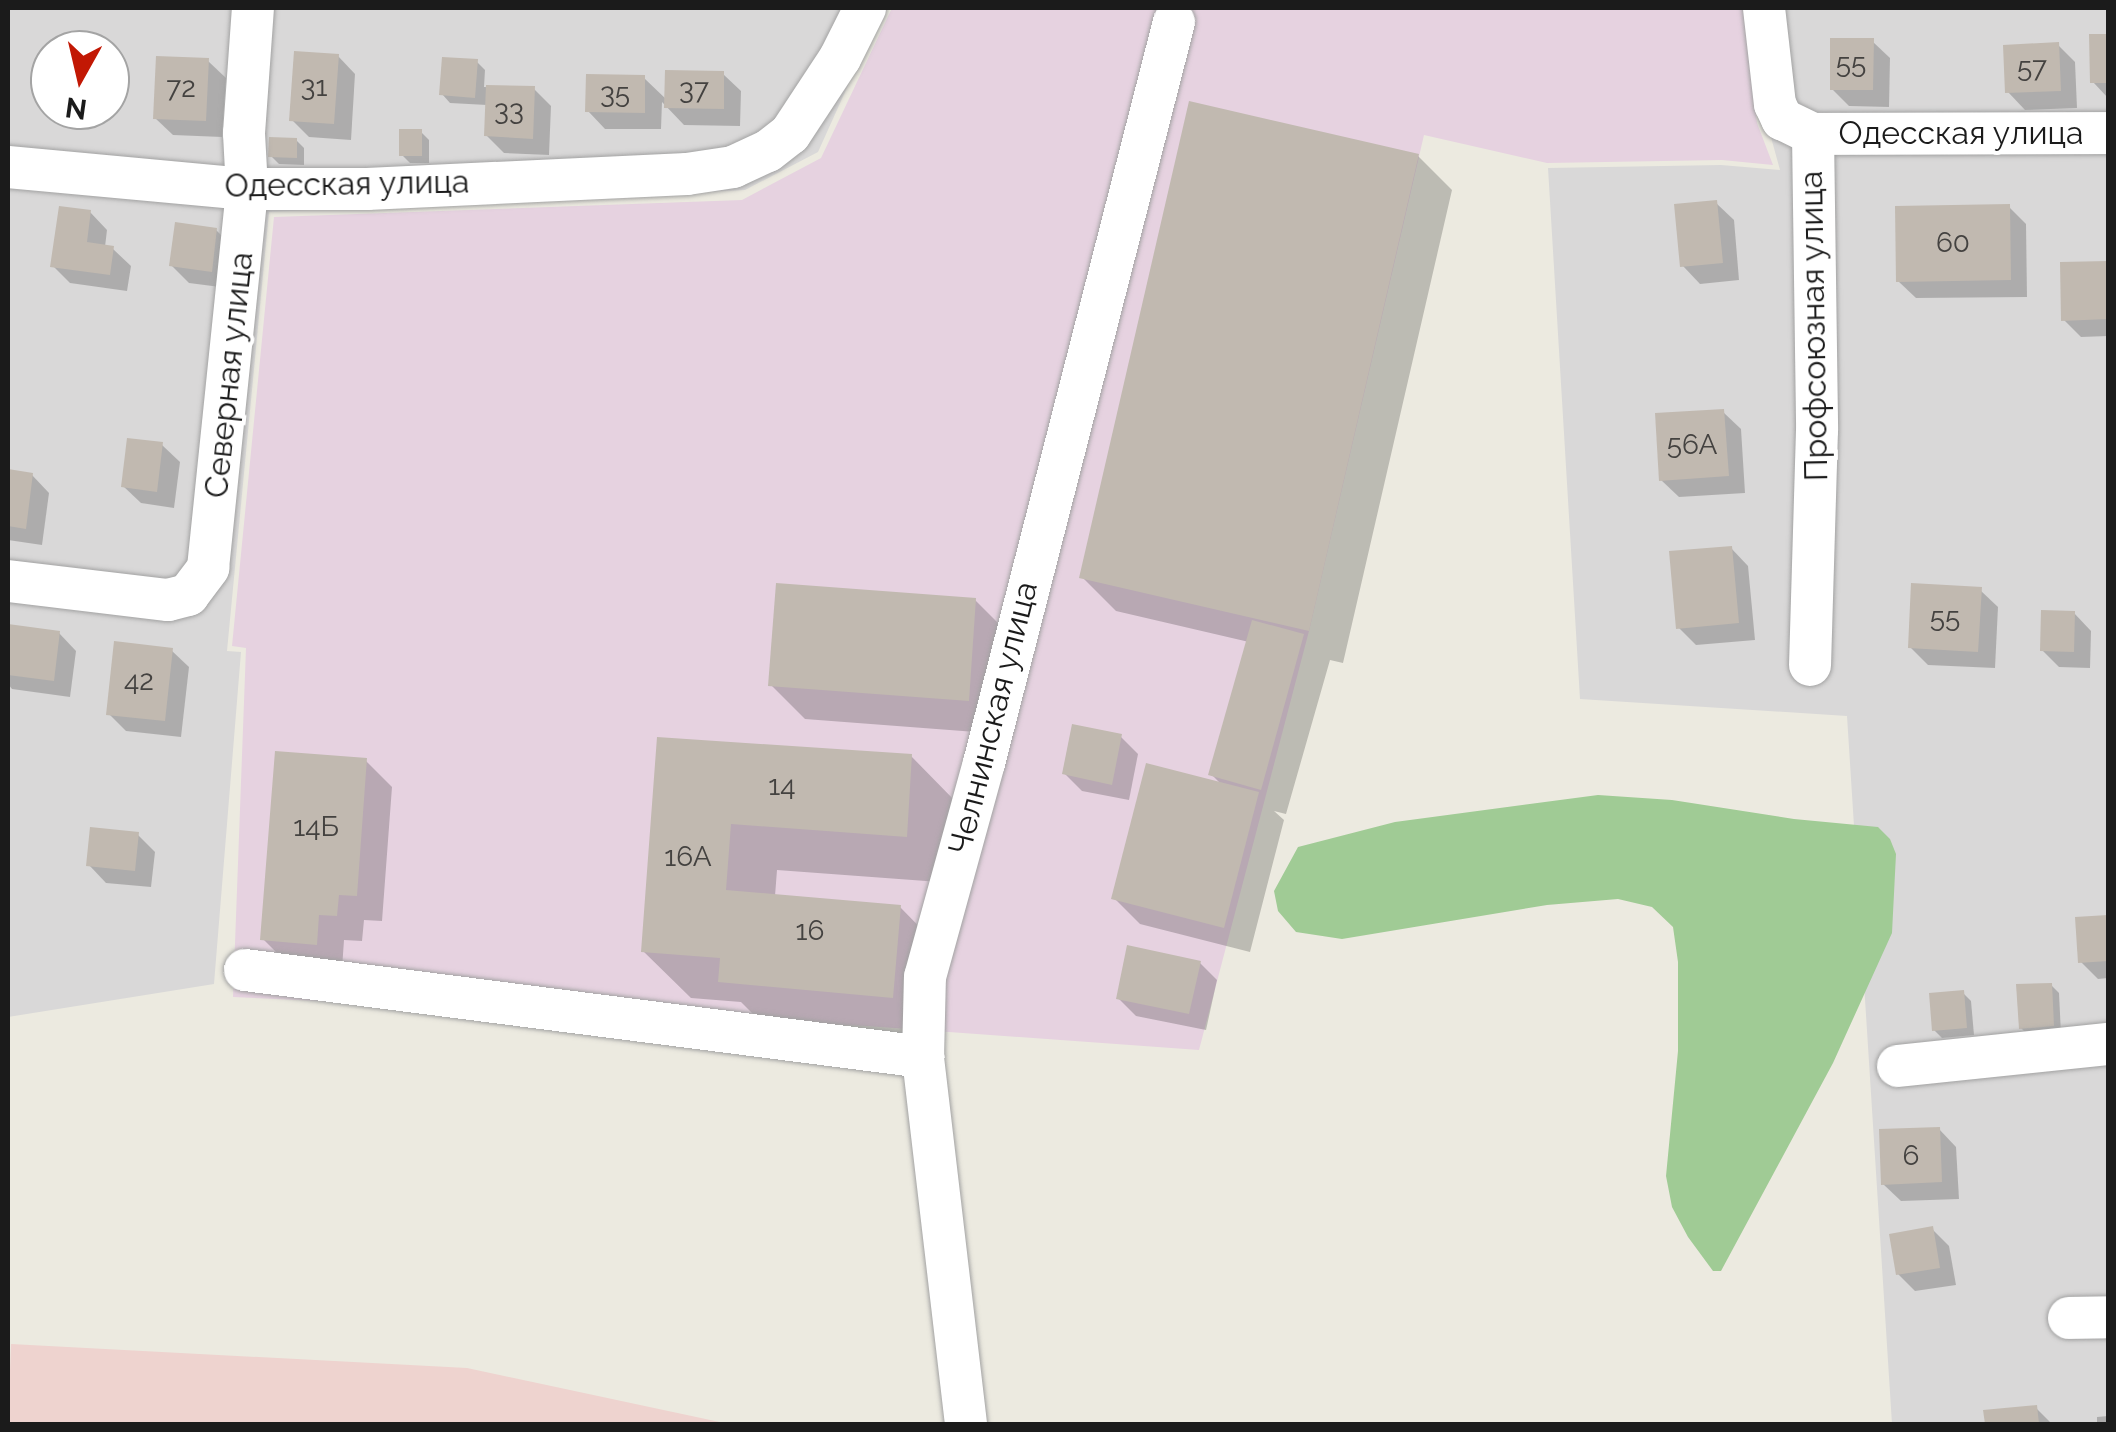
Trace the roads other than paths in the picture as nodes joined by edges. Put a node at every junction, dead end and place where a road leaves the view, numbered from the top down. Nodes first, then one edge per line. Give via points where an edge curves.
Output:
1 (253, 8) edge
2 (865, 8) edge
3 (1764, 8) edge
4 (1174, 22) dead end
5 (2108, 133) edge
6 (1812, 134) junction
7 (8, 166) edge
8 (247, 189) junction
9 (8, 581) edge
10 (1810, 665) dead end
11 (245, 970) dead end
12 (2108, 1044) edge
13 (923, 1057) junction
14 (1898, 1066) dead end
15 (966, 1424) edge

1 - 8 street, Северная улица
2 - 8 street, Одесская улица via 790,134 734,166 686,174
3 - 6 street, Профсоюзная улица via 1775,104 1782,119
4 - 13 street, Челнинская улица via 925,976
5 - 6 street, Одесская улица
6 - 10 street, Профсоюзная улица via 1817,430
7 - 8 street, Одесская улица
8 - 9 street, Северная улица via 213,546 201,581 188,595 168,600
11 - 13 street
12 - 14 street
13 - 15 street, Челнинская улица

